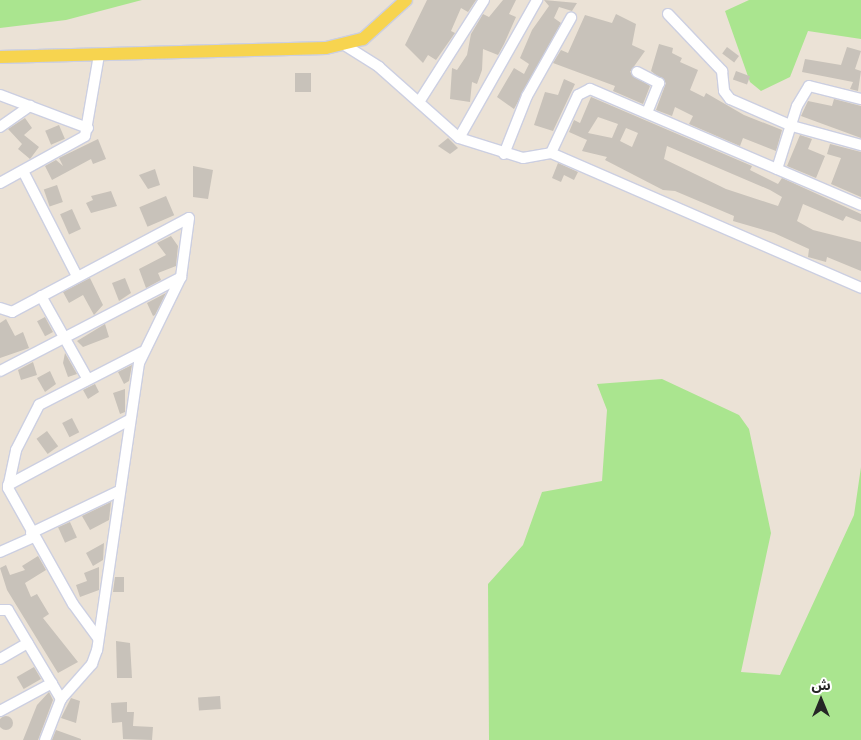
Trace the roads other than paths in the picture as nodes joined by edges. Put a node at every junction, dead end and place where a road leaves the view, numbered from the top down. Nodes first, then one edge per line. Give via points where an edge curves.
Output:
1 (406, 0) edge
2 (484, 0) edge
3 (537, 0) edge
4 (668, 14) dead end
5 (571, 18) dead end
6 (346, 46) junction
7 (99, 55) junction
8 (0, 57) edge
9 (637, 72) dead end
10 (0, 95) edge
11 (861, 99) edge
12 (418, 102) junction
13 (30, 106) junction
14 (647, 113) junction
15 (792, 126) junction
16 (0, 127) edge
17 (88, 128) junction
18 (459, 138) junction
19 (861, 145) edge
20 (551, 152) junction
21 (504, 154) junction
22 (777, 169) junction
23 (23, 171) junction
24 (0, 183) edge
25 (861, 205) edge
26 (76, 276) junction
27 (181, 277) junction
28 (861, 288) edge
29 (41, 296) junction
30 (0, 308) edge
31 (64, 338) junction
32 (142, 352) junction
33 (0, 371) edge
34 (87, 378) junction
35 (129, 420) junction
36 (8, 485) junction
37 (119, 491) junction
38 (32, 535) junction
39 (0, 552) edge
40 (0, 610) edge
41 (98, 638) junction
42 (28, 643) junction
43 (0, 659) edge
44 (52, 683) junction
45 (61, 699) junction
46 (0, 711) edge
47 (45, 740) edge

1 - 6 main road via 382,26
2 - 12 street
3 - 18 street
4 - 15 street via 722,71 726,95
5 - 21 street via 527,96
6 - 7 main road
6 - 12 street via 368,57
7 - 8 main road
7 - 17 street
9 - 14 street via 660,84
10 - 13 street
11 - 15 street via 811,85 797,106
12 - 18 street
13 - 16 street
13 - 17 street
14 - 20 street via 586,90 578,95
14 - 22 street
15 - 19 street
15 - 22 street
17 - 23 street via 79,142
18 - 21 street
20 - 21 street via 524,158
20 - 28 street
22 - 25 street
23 - 24 street
23 - 26 street
26 - 27 street via 187,217 190,233
26 - 29 street
27 - 31 street
27 - 32 street via 169,309
29 - 30 street via 12,312
29 - 31 street
31 - 33 street
31 - 34 street
32 - 34 street
32 - 35 street
34 - 36 street via 34,410 16,450
35 - 36 street
35 - 37 street
36 - 38 street via 9,497
37 - 38 street
37 - 41 street
38 - 39 street
38 - 41 street
40 - 42 street via 8,610
41 - 45 street via 92,664
42 - 43 street
42 - 44 street
44 - 45 street
44 - 46 street
45 - 47 street

